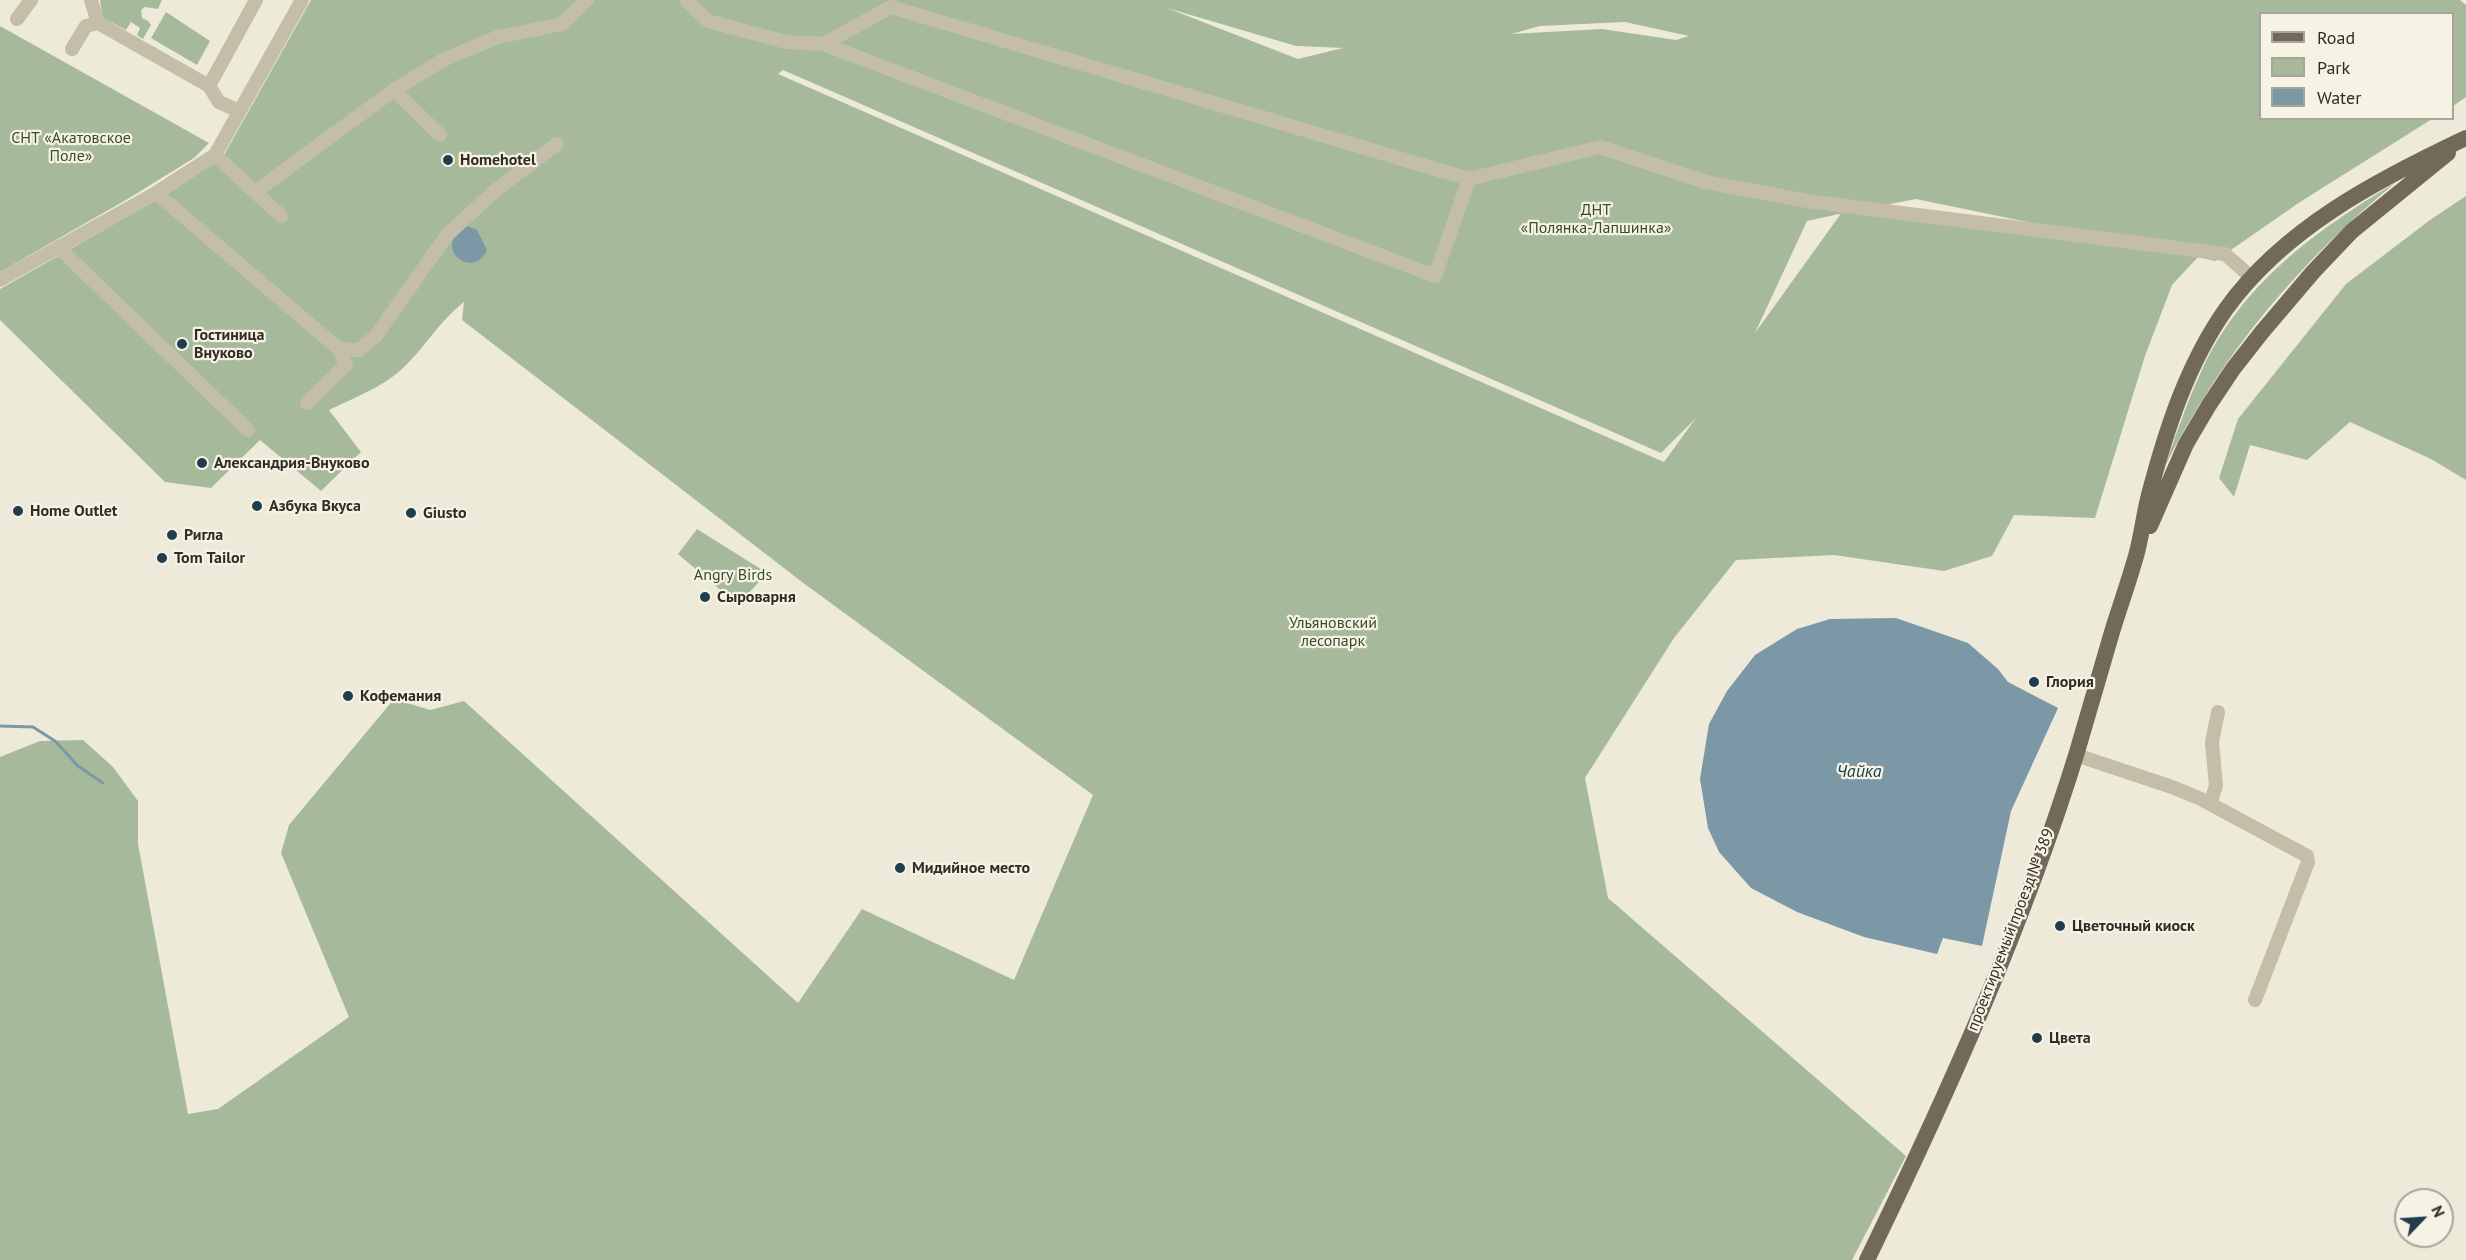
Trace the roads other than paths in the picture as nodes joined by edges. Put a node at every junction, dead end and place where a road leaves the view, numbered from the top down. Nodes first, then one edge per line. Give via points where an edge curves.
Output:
1 (31, 0) edge
2 (92, 0) edge
3 (256, 0) edge
4 (302, 0) edge
5 (587, 0) edge
6 (686, 0) edge
7 (17, 19) dead end
8 (98, 23) junction
9 (823, 44) junction
10 (72, 49) dead end
11 (209, 87) junction
12 (394, 90) junction
13 (239, 111) junction
14 (440, 135) dead end
15 (2466, 138) edge
16 (557, 144) dead end
17 (215, 155) junction
18 (1469, 179) junction
19 (255, 192) junction
20 (156, 193) junction
21 (281, 216) dead end
22 (58, 247) junction
23 (2252, 278) junction
24 (0, 280) edge
25 (339, 349) junction
26 (307, 403) dead end
27 (249, 430) dead end
28 (2137, 554) junction
29 (2218, 712) dead end
30 (2076, 755) junction
31 (2210, 804) junction
32 (2255, 1000) dead end
33 (1868, 1260) edge

1 - 7 street
2 - 8 street
3 - 11 street
4 - 13 street
5 - 12 street via 562,24 498,37 466,49
6 - 9 street via 708,21 786,42
8 - 10 street via 86,26
8 - 11 street
9 - 18 street via 891,6
9 - 18 street via 1435,276
11 - 13 street via 219,102
12 - 14 street
12 - 19 street
13 - 17 street
15 - 23 main road, проектируемый проезд № 389 via 2401,168 2336,209 2294,238
15 - 28 main road, проектируемый проезд № 389 via 2352,231 2240,360 2186,444
16 - 25 street via 496,190 447,235 375,337 359,350
17 - 19 street
17 - 20 street
18 - 23 street via 1600,147 1706,182 1807,201 2225,254
19 - 21 street
20 - 22 street
20 - 25 street
22 - 24 street
22 - 27 street
23 - 28 main road, проектируемый проезд № 389 via 2207,337 2192,366 2158,462
25 - 26 street via 346,365
28 - 30 main road, проектируемый проезд № 389
29 - 31 street via 2212,742 2216,786
30 - 31 street
30 - 33 main road, проектируемый проезд № 389 via 2029,894 1935,1118
31 - 32 street via 2307,856

